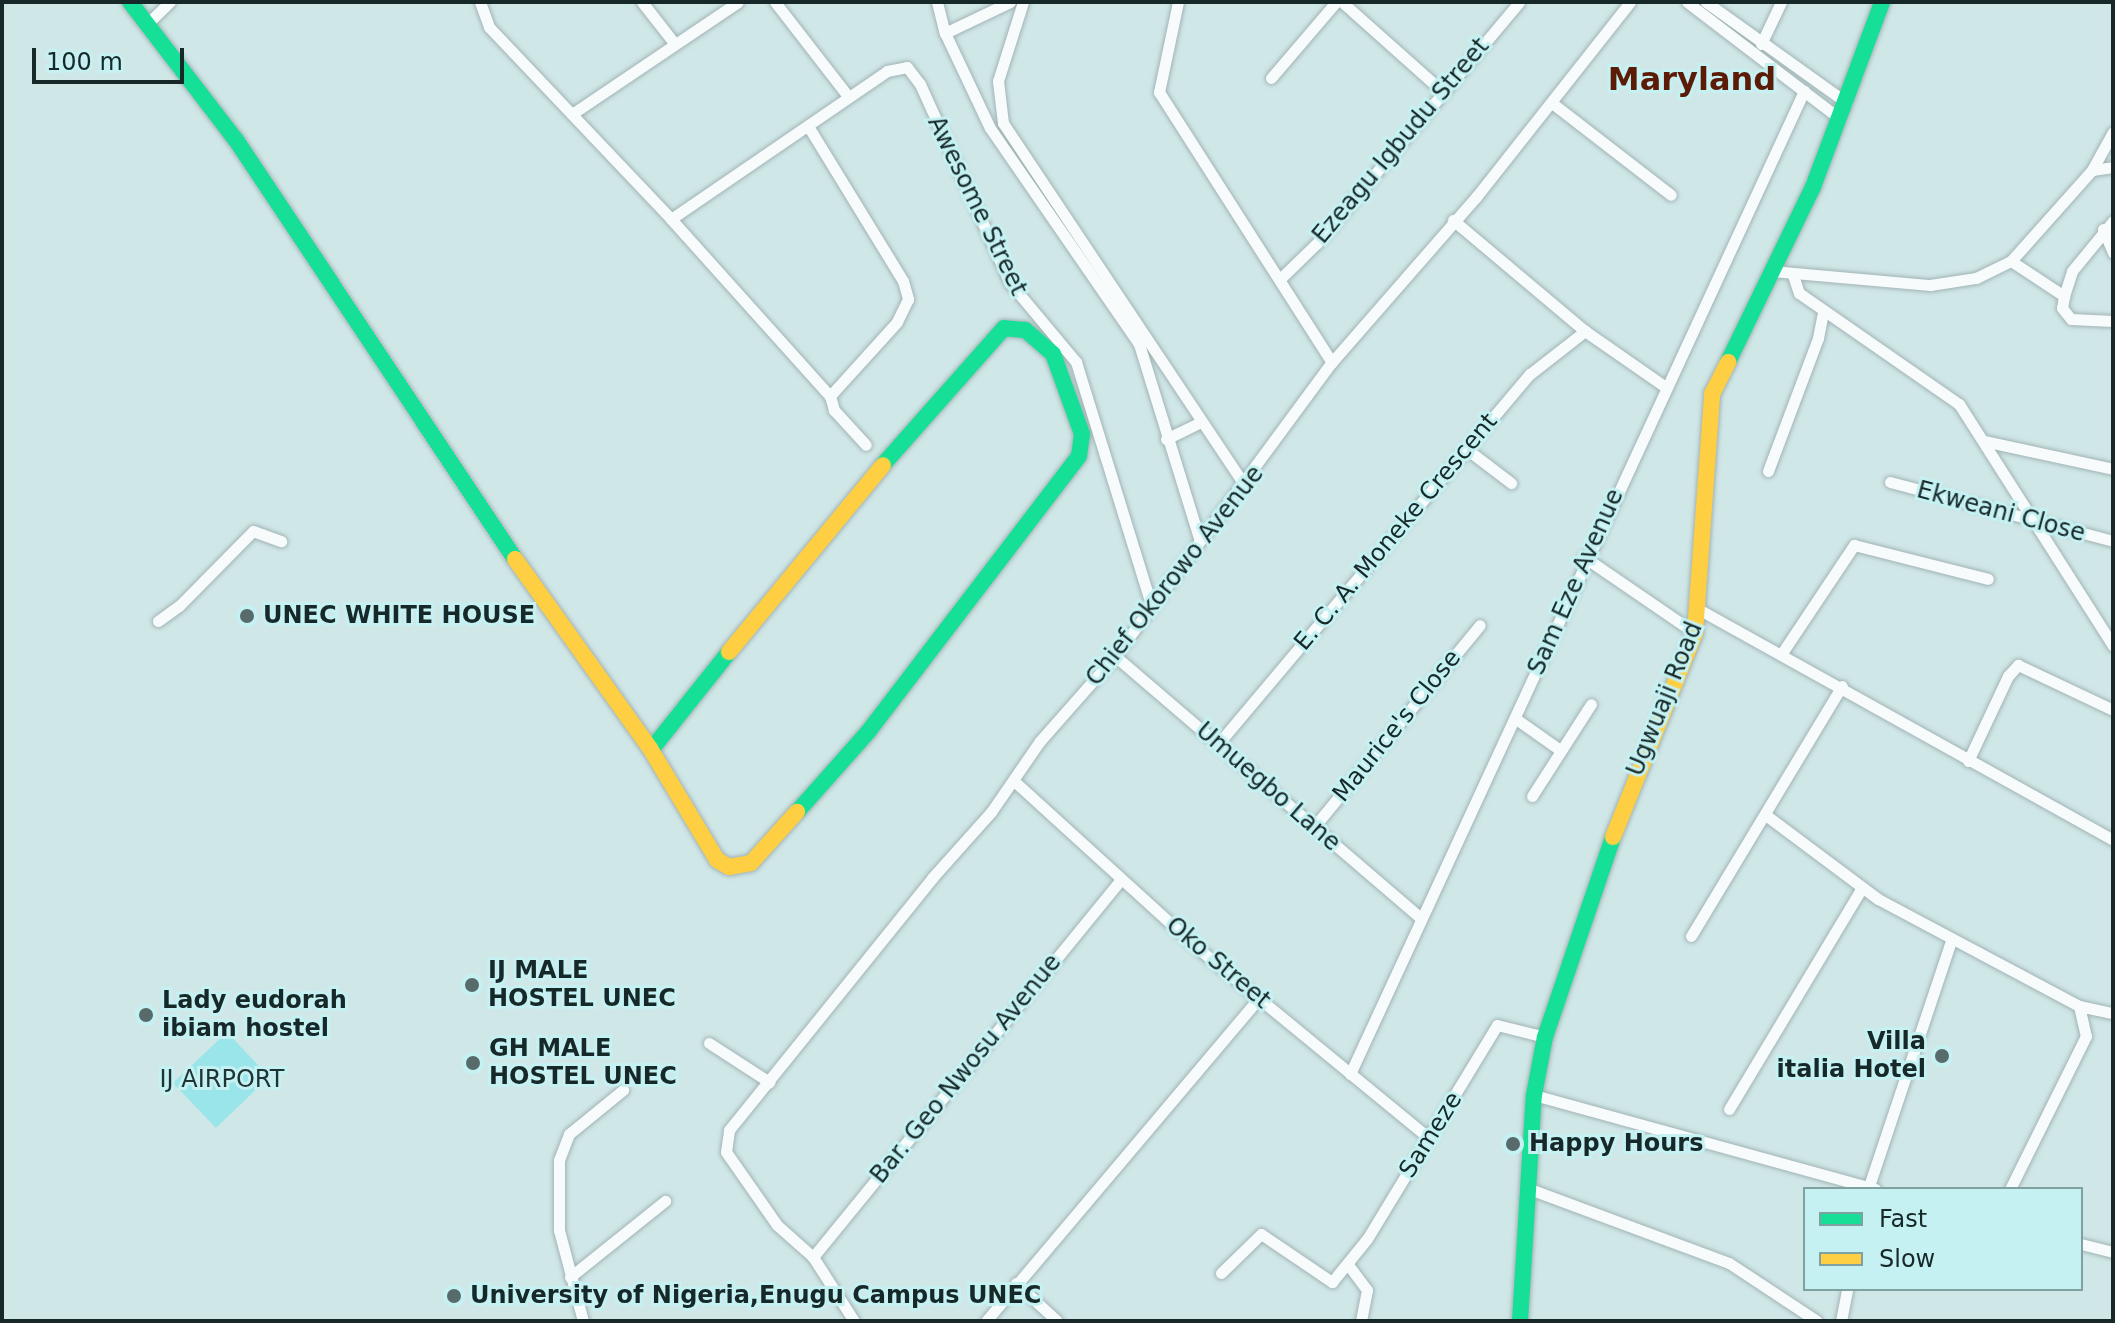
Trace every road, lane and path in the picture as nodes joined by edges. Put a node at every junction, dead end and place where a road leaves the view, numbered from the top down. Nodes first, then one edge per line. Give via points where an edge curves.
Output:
1 (130, 2) edge
2 (170, 2) edge
3 (480, 2) edge
4 (642, 2) edge
5 (738, 2) edge
6 (775, 2) edge
7 (937, 2) edge
8 (1010, 2) edge
9 (1023, 2) edge
10 (1178, 2) edge
11 (1336, 2) edge
12 (1342, 2) edge
13 (1519, 2) edge
14 (1630, 2) edge
15 (1687, 2) edge
16 (1706, 2) edge
17 (1781, 2) edge
18 (1882, 2) edge
19 (149, 22) junction
20 (945, 33) junction
21 (674, 43) junction
22 (1761, 44) junction
23 (1271, 78) dead end
24 (1442, 91) junction
25 (1804, 91) junction
26 (848, 96) junction
27 (1552, 103) junction
28 (1844, 111) junction
29 (572, 114) junction
30 (808, 126) junction
31 (2113, 132) edge
32 (2113, 167) edge
33 (2092, 170) junction
34 (1671, 195) dead end
35 (671, 219) junction
36 (1453, 220) junction
37 (2113, 221) edge
38 (2103, 229) junction
39 (2113, 253) edge
40 (2011, 261) junction
41 (1772, 271) junction
42 (1793, 275) junction
43 (1281, 278) junction
44 (2064, 296) junction
45 (1823, 312) junction
46 (2113, 321) edge
47 (1585, 331) junction
48 (1332, 362) junction
49 (1664, 386) junction
50 (830, 396) junction
51 (1201, 422) junction
52 (1166, 439) junction
53 (1984, 441) junction
54 (866, 445) dead end
55 (1469, 451) junction
56 (2113, 469) edge
57 (1768, 471) dead end
58 (1890, 482) dead end
59 (1511, 483) dead end
60 (1244, 484) junction
61 (2036, 524) junction
62 (281, 541) dead end
63 (1200, 541) junction
64 (2113, 541) edge
65 (1584, 557) junction
66 (1988, 579) dead end
67 (1151, 604) junction
68 (1700, 610) junction
69 (158, 621) dead end
70 (1480, 625) dead end
71 (1695, 633) junction
72 (2113, 646) edge
73 (1782, 653) junction
74 (1115, 656) junction
75 (1842, 686) junction
76 (1591, 704) dead end
77 (2113, 710) edge
78 (1516, 719) junction
79 (1218, 744) junction
80 (651, 750) junction
81 (1560, 750) junction
82 (1968, 761) junction
83 (1014, 781) junction
84 (1532, 796) dead end
85 (1767, 816) junction
86 (1314, 827) junction
87 (2113, 840) edge
88 (1120, 880) junction
89 (1862, 888) junction
90 (1420, 917) junction
91 (1691, 936) dead end
92 (1951, 941) junction
93 (1259, 998) junction
94 (2079, 1006) junction
95 (2113, 1013) edge
96 (1545, 1037) junction
97 (709, 1043) dead end
98 (1350, 1074) junction
99 (769, 1082) junction
100 (623, 1090) dead end
101 (1534, 1095) junction
102 (1729, 1109) dead end
103 (1428, 1137) junction
104 (1866, 1187) edge
105 (1870, 1187) edge
106 (2011, 1187) edge
107 (1527, 1188) junction
108 (665, 1201) dead end
109 (2083, 1244) edge
110 (2113, 1252) edge
111 (813, 1257) junction
112 (1349, 1266) junction
113 (1221, 1273) dead end
114 (570, 1277) junction
115 (1016, 1283) junction
116 (1847, 1291) edge
117 (1524, 1319) edge
118 (583, 1321) edge
119 (854, 1321) edge
120 (986, 1321) edge
121 (1057, 1321) edge
122 (1361, 1321) edge
123 (1817, 1321) edge
124 (1841, 1321) edge

1 - 19 street
2 - 19 street
3 - 29 street via 489,27
4 - 21 street
5 - 21 street
6 - 26 street
7 - 20 street
8 - 20 street
9 - 51 street via 998,81 1003,123
10 - 43 street via 1159,92
11 - 23 street
12 - 24 street
13 - 24 street, Ezeagu Igbudu Street
14 - 27 street, Chief Okorowo Avenue
15 - 25 street
16 - 22 street
17 - 22 street
18 - 28 street, Ugwuaji Road
19 - 80 street via 327,272 526,575
20 - 52 street via 990,128 1139,344 1153,376
21 - 29 street
22 - 28 street
24 - 43 street, Ezeagu Igbudu Street via 1317,243
25 - 28 street
25 - 49 street, Sam Eze Avenue
26 - 30 street, Awesome Street
26 - 67 street, Awesome Street via 898,66 914,72 1010,283 1076,362
27 - 34 street
27 - 36 street, Chief Okorowo Avenue
28 - 41 street, Ugwuaji Road
29 - 35 street
30 - 35 street, Awesome Street
30 - 50 street via 903,281 908,299 897,322
31 - 33 street
32 - 33 street
33 - 40 street
35 - 50 street
36 - 47 street
36 - 48 street, Chief Okorowo Avenue
37 - 38 street
38 - 39 street
38 - 44 street via 2072,271
40 - 42 street via 1976,278 1930,285
40 - 44 street
41 - 42 street
41 - 68 street, Ugwuaji Road via 1724,363 1708,412
42 - 45 street via 1799,293
43 - 48 street
44 - 46 street via 2062,308 2071,319
45 - 53 street via 1948,393
45 - 57 street
47 - 49 street
47 - 55 street, E. C. A. Moneke Crescent via 1530,374
48 - 60 street, Chief Okorowo Avenue
49 - 65 street, Sam Eze Avenue
50 - 54 street via 834,410
51 - 52 street
51 - 60 street
52 - 63 street
53 - 56 street
53 - 61 street
55 - 59 street
55 - 79 street, E. C. A. Moneke Crescent
58 - 61 street, Ekweani Close
60 - 63 street, Chief Okorowo Avenue
61 - 64 street, Ekweani Close
61 - 72 street
62 - 69 street via 253,531
63 - 67 street, Chief Okorowo Avenue
65 - 71 street
65 - 78 street, Sam Eze Avenue
66 - 73 street via 1854,545
67 - 74 street, Chief Okorowo Avenue
68 - 71 street, Ugwuaji Road
68 - 73 street
70 - 86 street, Maurice's Close
71 - 96 street, Ugwuaji Road via 1637,768
73 - 75 street
74 - 79 street, Umuegbo Lane
74 - 83 street, Chief Okorowo Avenue via 1040,741
75 - 82 street
75 - 85 street
76 - 81 street
77 - 82 street via 2018,665
78 - 81 street
78 - 90 street, Sam Eze Avenue
79 - 86 street, Umuegbo Lane
80 - 80 street via 828,527 1004,328 1025,330 1053,354 1082,434 1079,456 908,684 751,863 739,869 717,860
81 - 84 street
82 - 87 street
83 - 88 street, Oko Street
83 - 99 street, Chief Okorowo Avenue
85 - 89 street
85 - 91 street
86 - 90 street, Umuegbo Lane
88 - 93 street, Oko Street
88 - 111 street, Bar. Geo Nwosu Avenue
89 - 92 street
89 - 102 street
90 - 98 street, Sam Eze Avenue
92 - 94 street
92 - 105 street
93 - 98 street, Oko Street
93 - 115 street
94 - 95 street
94 - 106 street via 2086,1036
96 - 101 street, Ugwuaji Road
96 - 103 street, Sameze via 1497,1025
97 - 99 street
98 - 103 street, Oko Street
99 - 111 street, Chief Okorowo Avenue via 729,1130 726,1152 777,1225
100 - 114 street via 581,1123 561,1148 559,1230
101 - 104 street
101 - 107 street, Ugwuaji Road
103 - 112 street, Sameze
107 - 117 street, Ugwuaji Road
107 - 123 street via 1729,1263
108 - 114 street
109 - 110 street
111 - 119 street
112 - 113 street, Sameze via 1332,1282 1261,1234
112 - 122 street via 1367,1290
114 - 118 street
115 - 120 street
115 - 121 street
116 - 124 street

